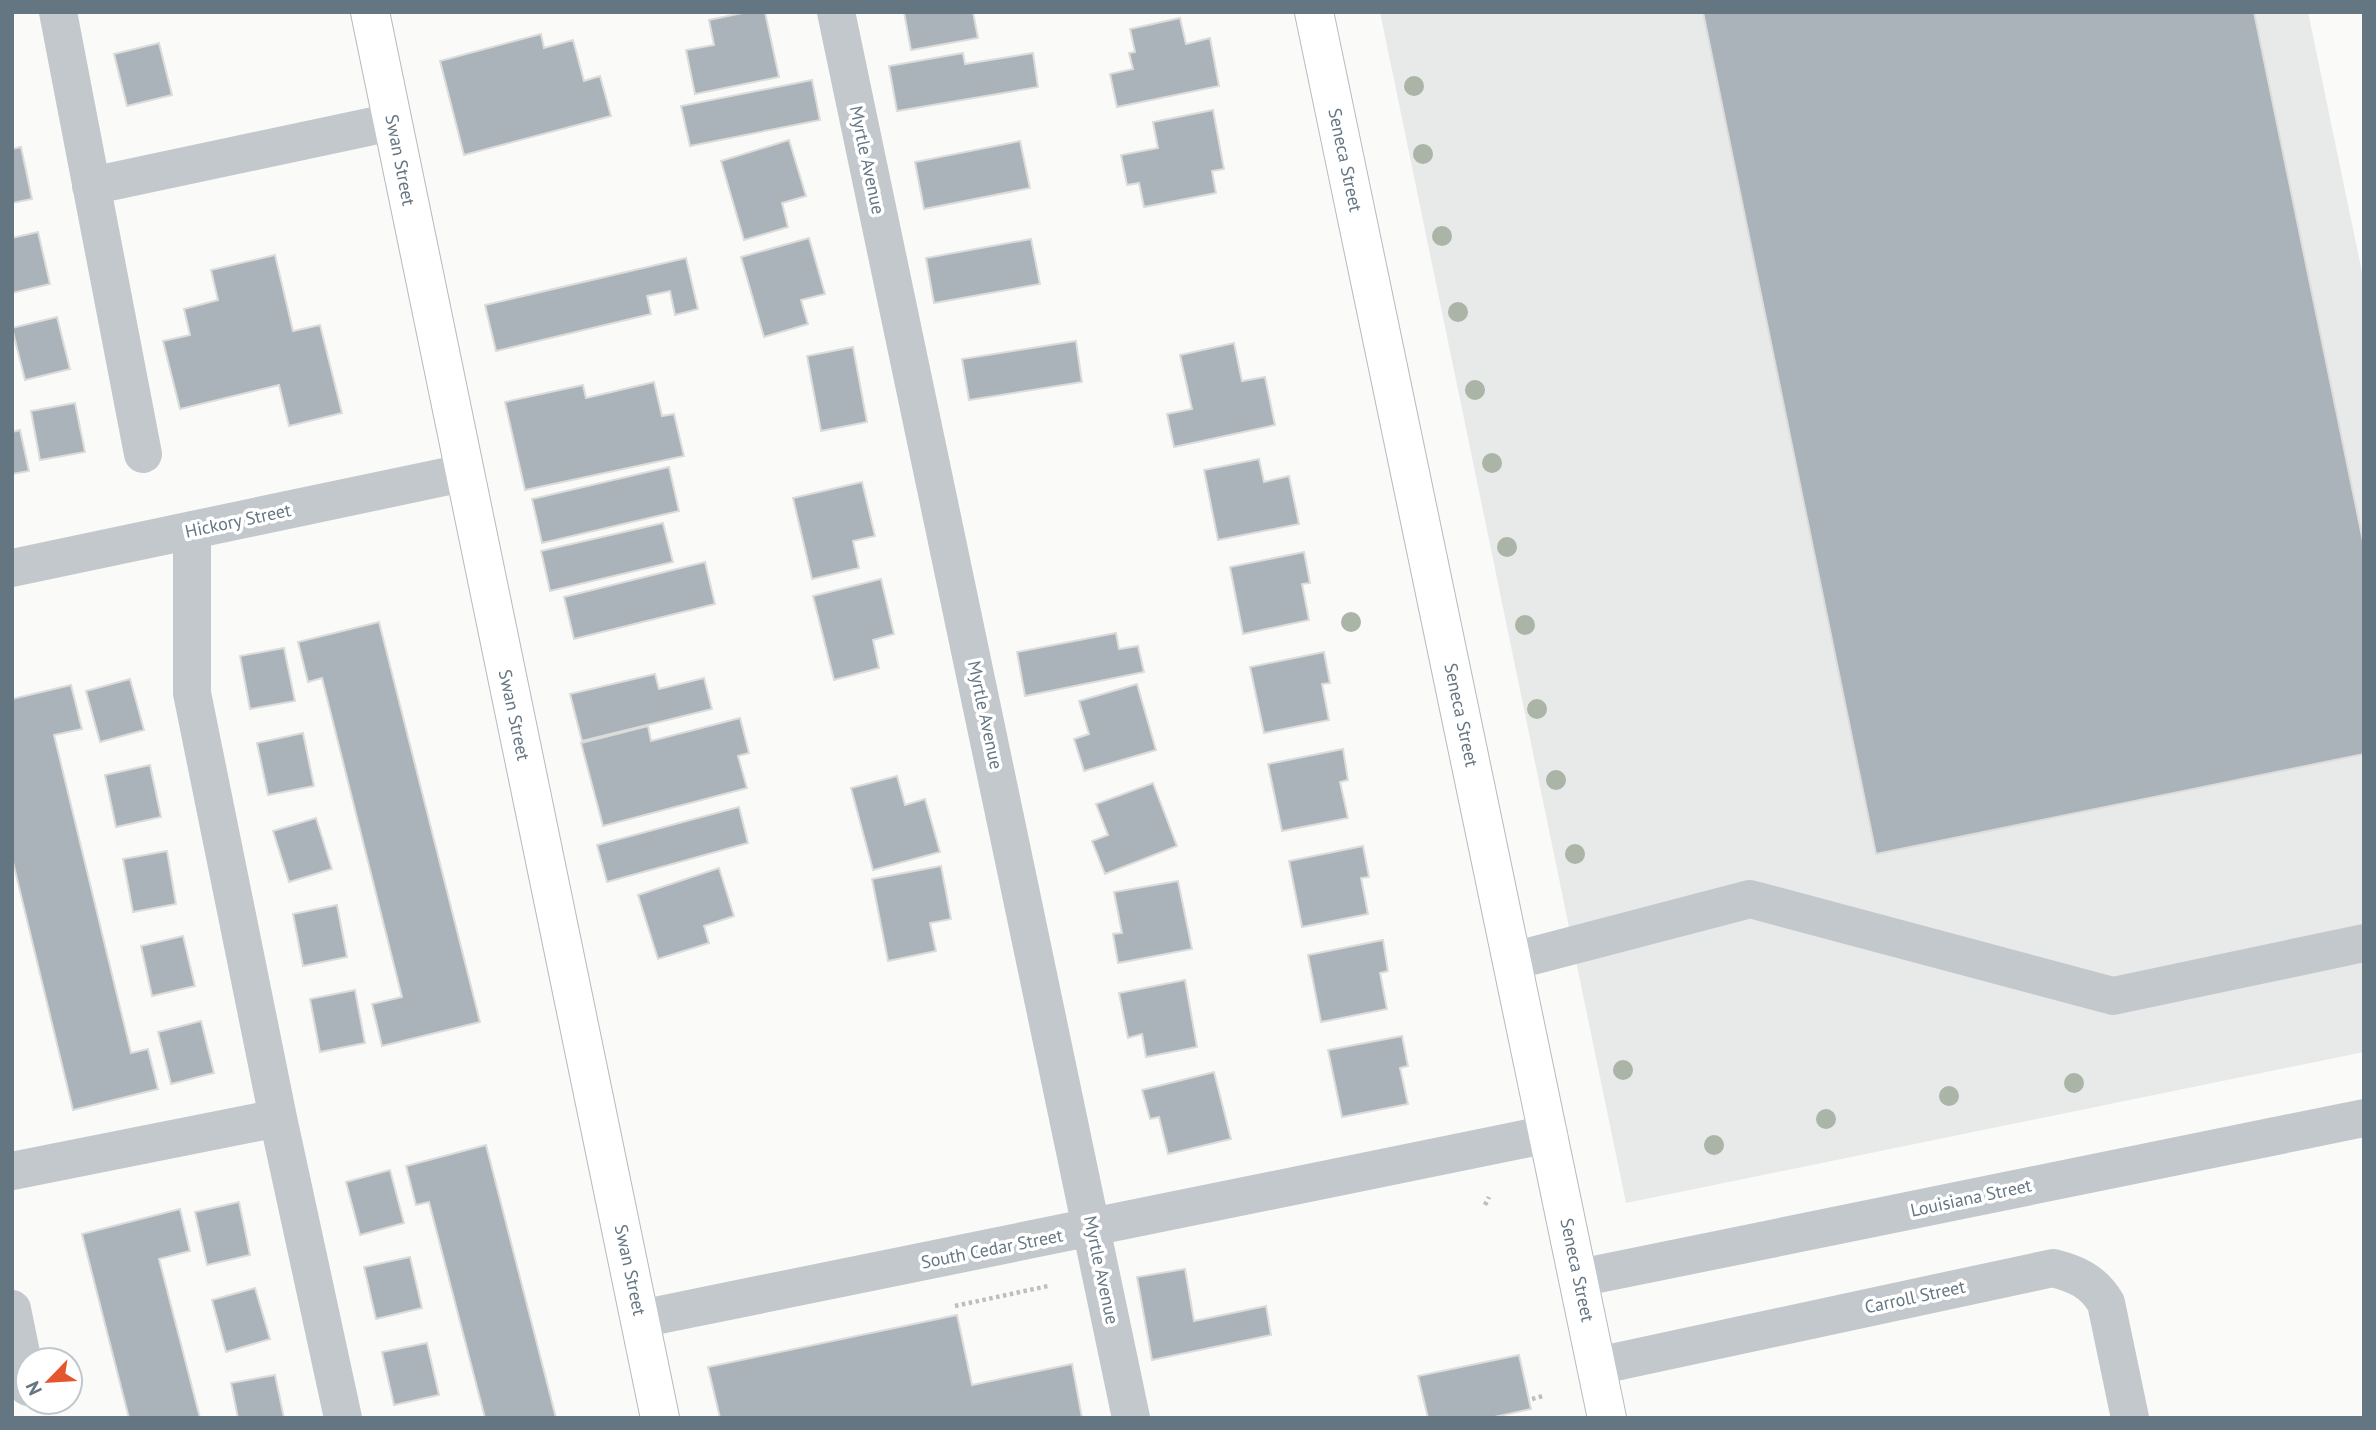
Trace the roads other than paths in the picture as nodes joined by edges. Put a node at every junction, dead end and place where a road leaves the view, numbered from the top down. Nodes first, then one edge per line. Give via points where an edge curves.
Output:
1 (58, 12) edge
2 (370, 12) edge
3 (836, 12) edge
4 (1314, 12) edge
5 (392, 122) junction
6 (91, 186) junction
7 (143, 454) dead end
8 (463, 473) junction
9 (192, 530) junction
10 (12, 568) edge
11 (2364, 943) edge
12 (1513, 961) junction
13 (278, 1118) junction
14 (2364, 1118) edge
15 (1549, 1134) junction
16 (12, 1171) edge
17 (1092, 1229) junction
18 (1579, 1278) junction
19 (12, 1309) edge
20 (640, 1319) junction
21 (18, 1346) edge
22 (1597, 1366) junction
23 (343, 1418) edge
24 (660, 1418) edge
25 (1130, 1418) edge
26 (1607, 1418) edge
27 (2130, 1418) edge

1 - 6 street
2 - 5 main road, Swan Street
3 - 17 street, Myrtle Avenue
4 - 12 main road, Seneca Street
5 - 6 street
5 - 8 main road, Swan Street
6 - 7 street
8 - 9 street, Hickory Street
8 - 20 main road, Swan Street
9 - 10 street, Hickory Street
9 - 13 street via 192,693
11 - 12 street via 2113,996 1750,899
12 - 15 main road, Seneca Street
13 - 16 street
13 - 23 street
14 - 18 street, Louisiana Street
15 - 17 street, South Cedar Street
15 - 18 main road, Seneca Street
17 - 20 street, South Cedar Street
17 - 25 street, Myrtle Avenue
18 - 22 main road, Seneca Street
19 - 21 street
20 - 24 main road, Swan Street
22 - 26 main road, Seneca Street
22 - 27 street, Carroll Street via 2053,1268 2085,1279 2106,1303

